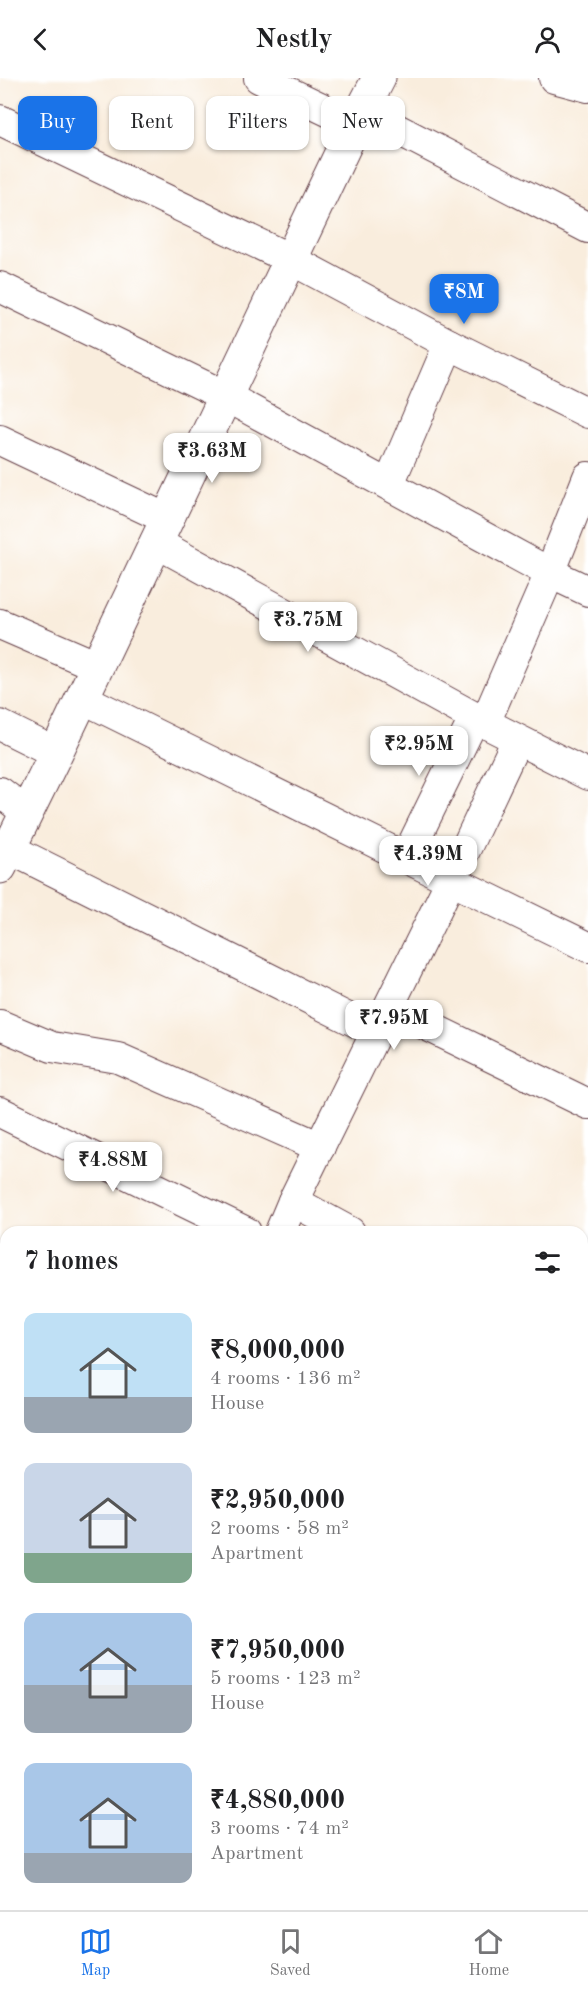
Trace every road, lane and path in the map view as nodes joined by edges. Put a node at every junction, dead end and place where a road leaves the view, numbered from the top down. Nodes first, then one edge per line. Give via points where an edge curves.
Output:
1 (259, 78) edge
2 (380, 78) edge
3 (554, 78) edge
4 (588, 87) edge
5 (370, 96) edge
6 (321, 102) edge
7 (0, 120) edge
8 (405, 140) edge
9 (342, 150) edge
10 (588, 228) edge
11 (290, 259) junction
12 (0, 287) edge
13 (449, 344) junction
14 (225, 396) junction
15 (588, 413) edge
16 (0, 440) edge
17 (588, 477) edge
18 (389, 484) junction
19 (161, 530) junction
20 (550, 573) junction
21 (588, 591) edge
22 (0, 624) edge
23 (96, 666) junction
24 (81, 698) junction
25 (480, 720) junction
26 (0, 725) edge
27 (517, 740) junction
28 (56, 753) junction
29 (588, 775) edge
30 (0, 792) edge
31 (26, 812) junction
32 (3, 853) edge
33 (406, 858) junction
34 (451, 880) junction
35 (588, 947) edge
36 (383, 1019) junction
37 (0, 1025) edge
38 (588, 1104) edge
39 (0, 1112) edge
40 (320, 1148) junction
41 (293, 1201) junction
42 (234, 1226) edge
43 (283, 1226) edge
44 (339, 1226) edge

1 - 6 street
2 - 5 street
3 - 4 street
7 - 11 street
8 - 10 street
9 - 11 street
11 - 13 street
11 - 14 street
12 - 14 street
13 - 15 street
13 - 18 street
14 - 18 street
14 - 19 street
16 - 19 street
17 - 20 street
18 - 20 street
19 - 23 street
19 - 25 street
20 - 21 street
20 - 25 street
22 - 23 street
23 - 24 street
24 - 28 street
24 - 33 street
25 - 27 street
25 - 33 street
26 - 28 street
27 - 29 street
27 - 34 street
28 - 31 street
30 - 31 street
31 - 32 street
32 - 36 street
33 - 34 street
34 - 35 street
34 - 36 street
36 - 38 street
36 - 40 street
37 - 40 street via 52,1047 118,1058
39 - 42 street
40 - 41 street
41 - 43 street
41 - 44 street

